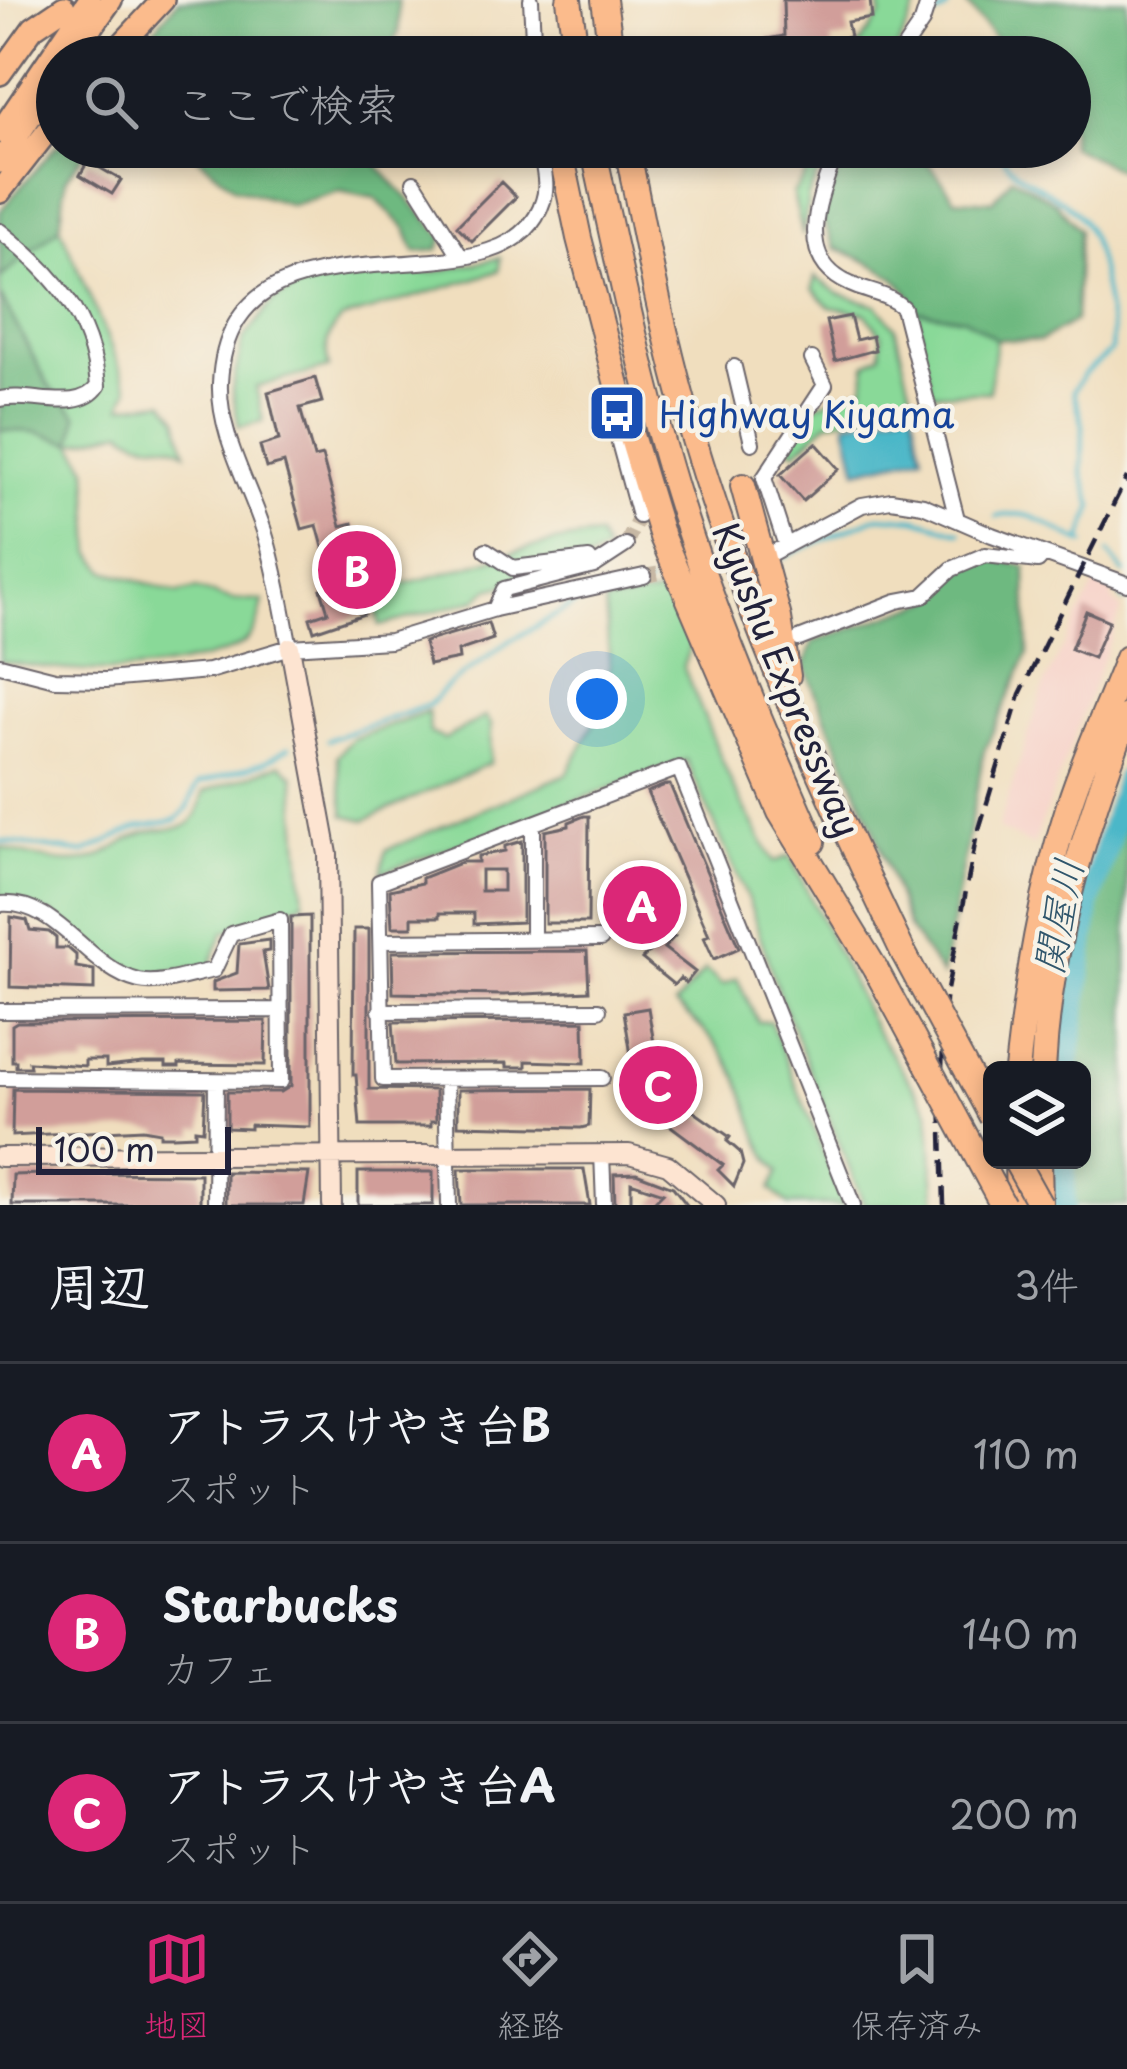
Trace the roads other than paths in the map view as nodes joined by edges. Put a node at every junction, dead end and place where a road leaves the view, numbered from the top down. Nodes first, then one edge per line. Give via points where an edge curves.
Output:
1 (89, 0) edge
2 (111, 0) edge
3 (163, 0) edge
4 (531, 0) edge
5 (567, 0) edge
6 (604, 0) edge
7 (929, 0) edge
8 (64, 7) dead end
9 (65, 36) edge
10 (86, 36) edge
11 (130, 36) edge
12 (533, 36) edge
13 (565, 36) edge
14 (573, 36) edge
15 (609, 36) edge
16 (912, 36) edge
17 (0, 74) edge
18 (36, 79) edge
19 (36, 108) edge
20 (0, 132) edge
21 (36, 146) edge
22 (0, 162) edge
23 (543, 168) edge
24 (564, 168) edge
25 (598, 168) edge
26 (632, 168) edge
27 (830, 168) edge
28 (414, 182) dead end
29 (0, 192) edge
30 (0, 231) edge
31 (461, 257) junction
32 (812, 359) dead end
33 (734, 367) dead end
34 (0, 399) edge
35 (612, 417) dead end
36 (752, 443) dead end
37 (743, 486) dead end
38 (639, 516) tunnel mouth
39 (957, 519) junction
40 (626, 545) tunnel mouth
41 (486, 550) dead end
42 (1044, 554) junction
43 (612, 555) junction
44 (644, 576) tunnel mouth
45 (1127, 584) edge
46 (495, 609) junction
47 (799, 639) dead end
48 (290, 646) junction
49 (1127, 658) edge
50 (0, 665) edge
51 (1127, 716) edge
52 (795, 719) junction
53 (532, 823) junction
54 (0, 904) edge
55 (533, 940) junction
56 (601, 940) dead end
57 (381, 941) junction
58 (875, 968) junction
59 (143, 982) junction
60 (143, 1008) junction
61 (281, 1010) junction
62 (599, 1010) dead end
63 (0, 1011) edge
64 (380, 1011) junction
65 (1018, 1061) edge
66 (1043, 1061) edge
67 (0, 1078) edge
68 (602, 1078) dead end
69 (446, 1079) junction
70 (216, 1081) junction
71 (983, 1100) edge
72 (602, 1153) junction
73 (448, 1154) junction
74 (214, 1156) junction
75 (0, 1157) edge
76 (331, 1157) junction
77 (1016, 1169) edge
78 (1021, 1169) edge
79 (1039, 1169) edge
80 (214, 1205) edge
81 (332, 1205) edge
82 (449, 1205) edge
83 (604, 1205) edge
84 (716, 1205) edge
85 (854, 1205) edge
86 (1003, 1205) edge
87 (1018, 1205) edge
88 (1040, 1205) edge

1 - 9 main road
2 - 10 main road
3 - 11 main road
4 - 12 street
5 - 13 highway
5 - 14 highway
6 - 15 highway
7 - 16 street
8 - 17 main road via 33,28
18 - 20 main road
19 - 22 main road
21 - 29 main road
23 - 31 street via 543,204 527,228
24 - 58 highway via 662,537 780,812
25 - 58 highway, Kyushu Expressway via 689,534 764,732
26 - 52 highway, Kyushu Expressway via 692,434
27 - 39 street via 816,206 816,248 839,279 903,308
28 - 31 street
30 - 34 street via 70,299 90,338 98,386 80,400
31 - 48 street via 300,274 264,291 238,322 220,383 224,419 266,537
32 - 39 street via 825,385 770,457 764,478 779,549 862,506 891,500
33 - 36 street
35 - 38 street
37 - 52 highway via 779,618
39 - 42 street
40 - 43 street
41 - 43 street via 513,568
42 - 45 street
42 - 47 street via 1028,562 985,555 952,569 922,596
43 - 46 street via 504,589
44 - 46 street
46 - 48 street via 389,641
48 - 50 street via 209,670 106,680 55,679
48 - 76 street via 328,854
49 - 65 highway via 1070,803 1043,901
51 - 66 highway via 1061,919
52 - 71 highway, Kyushu Expressway, bridge via 903,952
53 - 55 street
53 - 57 street via 379,882
53 - 85 street via 680,768
54 - 59 street via 50,917 106,968
55 - 56 street
55 - 57 street
57 - 64 street
58 - 86 highway, Kyushu Expressway, bridge
59 - 60 street
59 - 61 street via 214,970 231,934 280,920
60 - 61 street
60 - 63 street
61 - 70 street via 281,1082
62 - 64 street
64 - 69 street via 383,1079
67 - 70 street
68 - 69 street
69 - 73 street
70 - 74 street
72 - 73 street
72 - 83 street
72 - 84 street via 668,1165
73 - 76 street
73 - 82 street
74 - 75 street
74 - 76 street
74 - 80 street
76 - 81 street
77 - 87 highway
78 - 88 highway, bridge
79 - 88 highway

